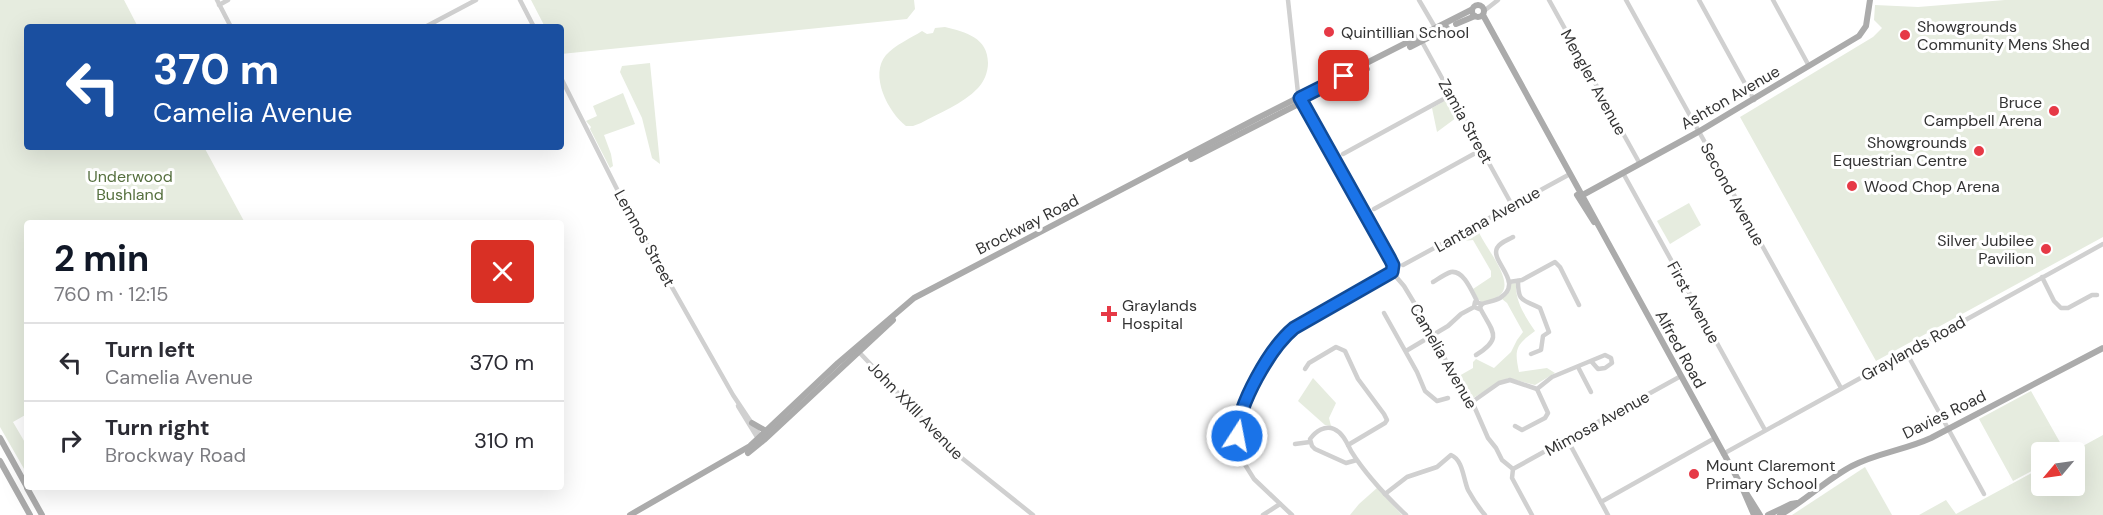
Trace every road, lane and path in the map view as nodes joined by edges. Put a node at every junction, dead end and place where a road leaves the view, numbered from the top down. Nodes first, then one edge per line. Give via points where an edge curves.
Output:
1 (228, 0) edge
2 (476, 0) edge
3 (520, 0) edge
4 (1288, 0) edge
5 (1419, 0) edge
6 (1469, 0) edge
7 (1498, 0) edge
8 (1549, 0) edge
9 (1626, 0) edge
10 (1699, 0) edge
11 (1773, 0) edge
12 (1870, 0) edge
13 (218, 3) edge
14 (1477, 10) edge
15 (229, 24) edge
16 (431, 24) edge
17 (532, 24) edge
18 (1437, 31) junction
19 (1421, 39) junction
20 (1809, 66) junction
21 (564, 84) edge
22 (1451, 95) junction
23 (1301, 100) junction
24 (1754, 100) junction
25 (1698, 132) junction
26 (1482, 150) junction
27 (1343, 154) dead end
28 (1640, 164) junction
29 (1623, 173) junction
30 (1568, 175) junction
31 (1581, 197) junction
32 (1512, 205) junction
33 (1374, 209) dead end
34 (1513, 237) dead end
35 (2103, 244) edge
36 (1403, 265) dead end
37 (1392, 272) junction
38 (2042, 277) junction
39 (1432, 282) dead end
40 (1509, 282) junction
41 (1518, 282) junction
42 (2097, 295) dead end
43 (1480, 304) junction
44 (1579, 305) dead end
45 (1384, 313) dead end
46 (1433, 334) junction
47 (2103, 348) edge
48 (857, 350) junction
49 (1406, 351) junction
50 (1906, 352) junction
51 (1531, 354) dead end
52 (1476, 355) dead end
53 (1591, 361) dead end
54 (1578, 367) junction
55 (1305, 369) dead end
56 (1681, 376) junction
57 (1841, 388) junction
58 (1537, 389) junction
59 (1591, 392) dead end
60 (733, 395) junction
61 (1448, 398) dead end
62 (1472, 402) junction
63 (752, 423) junction
64 (1515, 426) dead end
65 (1948, 429) junction
66 (1765, 430) junction
67 (766, 431) junction
68 (0, 438) edge
69 (1715, 438) junction
70 (761, 439) junction
71 (1567, 439) junction
72 (1310, 442) junction
73 (1295, 444) dead end
74 (1348, 445) junction
75 (1723, 454) junction
76 (1357, 460) junction
77 (0, 461) edge
78 (1513, 469) junction
79 (24, 482) edge
80 (1741, 485) junction
81 (29, 490) edge
82 (1385, 494) junction
83 (1984, 494) dead end
84 (1601, 502) junction
85 (1797, 503) junction
86 (1280, 504) junction
87 (30, 515) edge
88 (42, 515) edge
89 (630, 515) edge
90 (638, 515) edge
91 (1033, 515) edge
92 (1263, 515) edge
93 (1292, 515) edge
94 (1407, 515) edge
95 (1485, 515) edge
96 (1532, 515) edge
97 (1608, 515) edge
98 (1754, 515) edge
99 (1760, 515) edge
100 (1768, 515) edge
101 (1780, 515) edge

1 - 13 street
2 - 16 street
3 - 17 street
4 - 23 street
5 - 18 street
6 - 14 main road, Alfred Road
7 - 14 street, Brockway Road
8 - 28 street, Mengler Avenue
9 - 25 street, Second Avenue
10 - 24 street
11 - 20 street
12 - 20 main road, Ashton Avenue via 1863,32
13 - 15 street
14 - 18 main road, Brockway Road
14 - 30 main road, Alfred Road
18 - 19 main road, Brockway Road
19 - 22 street, Zamia Street
19 - 23 main road, Brockway Road
20 - 24 main road, Ashton Avenue
21 - 60 street, Lemnos Street via 622,199
22 - 26 street, Zamia Street
22 - 27 street
23 - 37 street, Camelia Avenue via 1390,259
23 - 48 main road, Brockway Road via 922,297
24 - 25 main road, Ashton Avenue
25 - 28 main road, Ashton Avenue
25 - 57 street, Second Avenue
26 - 32 street, Zamia Street
26 - 33 street
28 - 29 main road, Ashton Avenue
29 - 31 main road, Ashton Avenue
29 - 66 street, First Avenue
30 - 31 main road, Alfred Road
30 - 32 street, Lantana Avenue
31 - 56 main road, Alfred Road
32 - 36 street, Lantana Avenue
34 - 40 street via 1496,250
35 - 38 street, Graylands Road
37 - 46 street, Camelia Avenue
37 - 86 street via 1285,335 1243,405 1237,436 1244,463 1254,479
38 - 42 street via 2061,308
38 - 50 street, Graylands Road
39 - 43 street via 1451,272 1458,273
40 - 41 street
40 - 43 street via 1500,298
41 - 44 street via 1555,262
41 - 51 street via 1521,300 1540,308 1549,332 1543,336 1541,350
43 - 46 street
43 - 52 street via 1494,339
45 - 49 street
46 - 49 street
46 - 62 street, Camelia Avenue via 1461,392
47 - 65 main road, Davies Road
48 - 67 main road, Brockway Road
48 - 70 main road, Brockway Road
48 - 91 street, John XXIII Avenue via 953,451
49 - 61 street via 1432,399
50 - 57 street, Graylands Road
50 - 65 street
53 - 54 street
54 - 58 street via 1551,377
54 - 59 street
55 - 74 street via 1340,347 1358,380 1384,414 1385,423
56 - 69 main road, Alfred Road
56 - 71 street, Mimosa Avenue
57 - 66 street, Graylands Road
58 - 62 street via 1510,380
58 - 64 street via 1548,413 1522,430
60 - 63 street, Lemnos Street
60 - 70 street, Lemnos Street via 749,427
62 - 78 street, Camelia Avenue via 1488,438
63 - 67 main road
63 - 70 street, Lemnos Street
65 - 83 street
65 - 85 main road, Davies Road via 1852,466
66 - 75 street, Graylands Road
67 - 70 main road, Brockway Road
68 - 79 main road
69 - 75 main road, Alfred Road
69 - 84 street
70 - 89 main road, Brockway Road
70 - 90 main road, Brockway Road via 749,452
71 - 78 street, Mimosa Avenue
71 - 84 street
72 - 73 street
72 - 74 street via 1315,433 1328,427 1342,435
72 - 76 street via 1315,449 1346,463
74 - 76 street
75 - 80 main road, Alfred Road
76 - 82 street
77 - 87 main road
78 - 96 street, Camelia Avenue via 1512,478
80 - 98 main road, Alfred Road
80 - 99 main road, Alfred Road
81 - 88 main road
82 - 94 street
82 - 95 street via 1407,477 1437,466 1451,455 1459,461 1467,488
84 - 97 street
85 - 100 main road, Davies Road
85 - 101 main road, Davies Road
86 - 92 street
86 - 93 street

